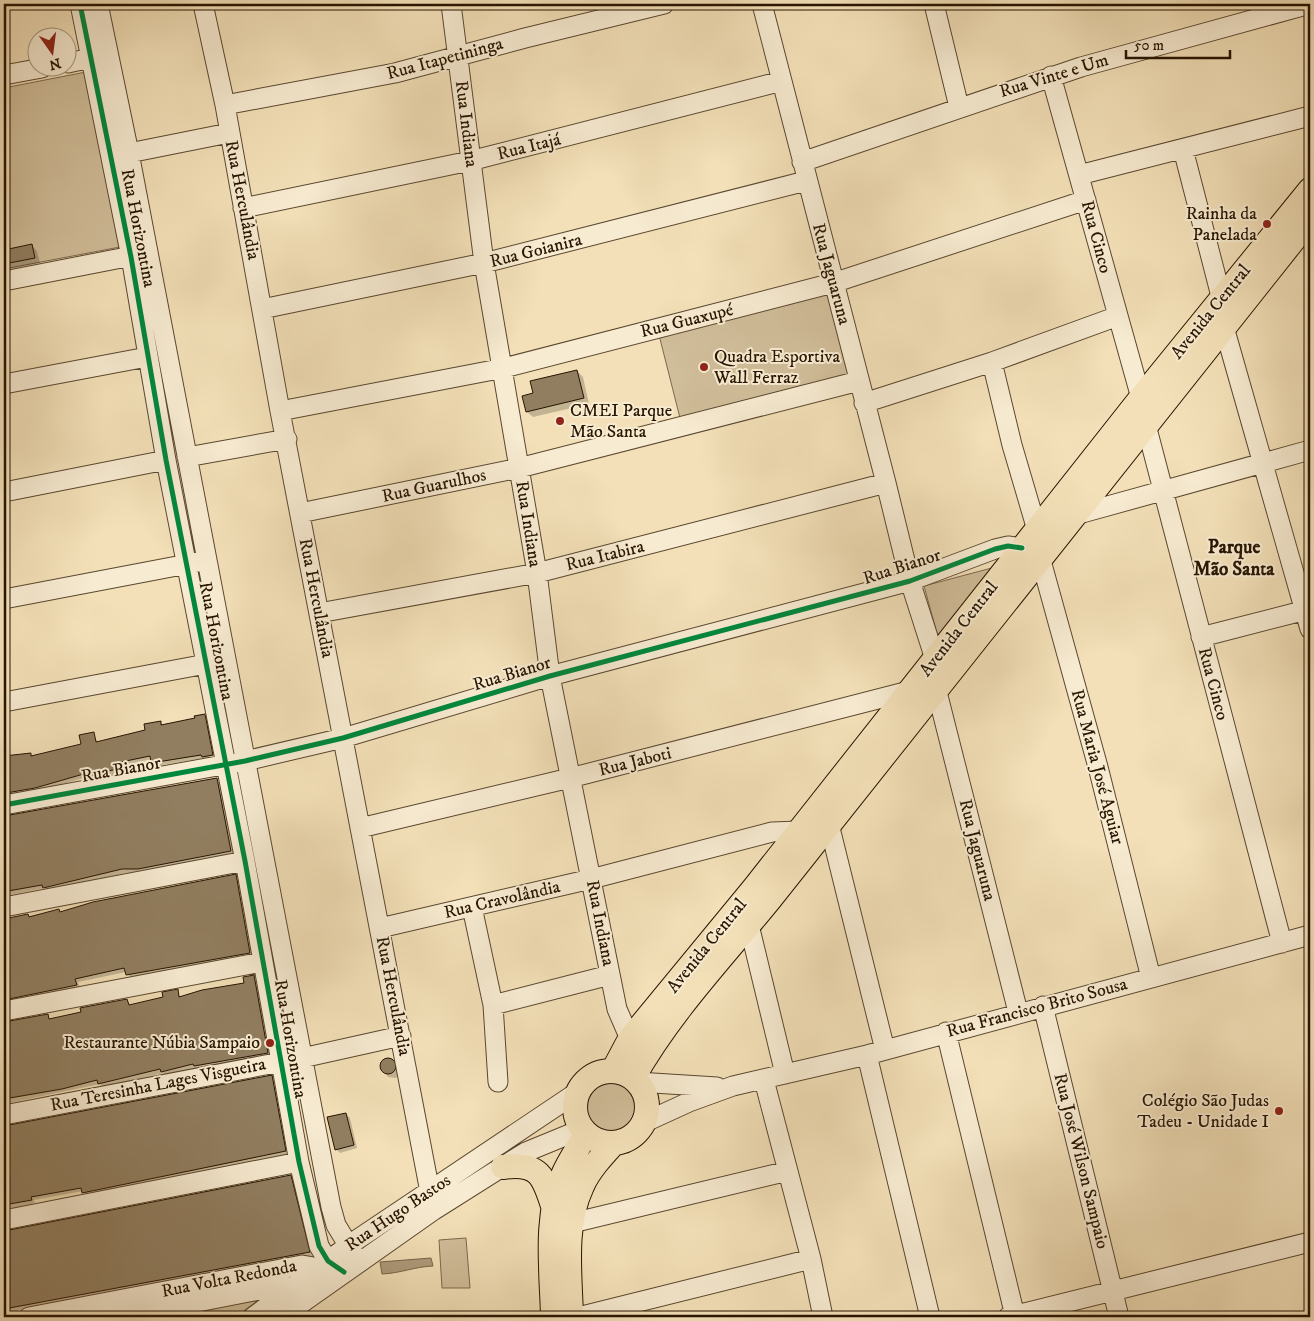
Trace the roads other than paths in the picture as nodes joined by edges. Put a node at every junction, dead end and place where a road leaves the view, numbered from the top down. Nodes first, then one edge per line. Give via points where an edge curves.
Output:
1 (80, 4) edge
2 (98, 4) edge
3 (203, 4) edge
4 (451, 4) edge
5 (664, 4) edge
6 (762, 4) edge
7 (934, 4) edge
8 (1310, 4) edge
9 (603, 11) edge
10 (457, 57) junction
11 (92, 58) junction
12 (78, 61) edge
13 (28, 71) edge
14 (4, 75) edge
15 (1051, 76) junction
16 (782, 80) junction
17 (225, 105) junction
18 (959, 107) junction
19 (1310, 116) edge
20 (229, 133) junction
21 (1182, 149) junction
22 (129, 153) junction
23 (470, 161) junction
24 (802, 162) junction
25 (1079, 176) junction
26 (806, 181) junction
27 (1310, 190) edge
28 (1086, 200) junction
29 (243, 208) junction
30 (1310, 222) edge
31 (139, 255) junction
32 (484, 263) junction
33 (4, 281) edge
34 (833, 283) junction
35 (1222, 300) junction
36 (262, 309) junction
37 (1118, 316) junction
38 (1224, 326) junction
39 (147, 357) junction
40 (992, 362) junction
41 (504, 368) junction
42 (859, 381) junction
43 (4, 384) edge
44 (1141, 398) junction
45 (864, 403) junction
46 (280, 411) junction
47 (1146, 425) junction
48 (286, 439) junction
49 (1310, 450) edge
50 (187, 456) junction
51 (166, 460) junction
52 (1262, 463) junction
53 (519, 468) junction
54 (886, 483) junction
55 (1164, 491) junction
56 (4, 492) edge
57 (300, 513) junction
58 (1075, 515) junction
59 (1037, 530) junction
60 (1031, 553) junction
61 (206, 560) junction
62 (186, 564) junction
63 (536, 573) junction
64 (910, 581) junction
65 (4, 599) edge
66 (1308, 610) edge
67 (320, 613) junction
68 (1310, 629) edge
69 (1201, 637) junction
70 (935, 659) junction
71 (206, 664) junction
72 (550, 676) junction
73 (936, 688) junction
74 (910, 691) junction
75 (4, 702) edge
76 (343, 738) junction
77 (245, 761) junction
78 (226, 764) junction
79 (570, 778) junction
80 (4, 806) edge
81 (829, 824) junction
82 (360, 828) junction
83 (798, 831) junction
84 (245, 861) junction
85 (591, 879) junction
86 (762, 893) junction
87 (4, 906) edge
88 (472, 907) junction
89 (749, 925) junction
90 (380, 928) junction
91 (1310, 936) edge
92 (1282, 943) junction
93 (262, 962) junction
94 (610, 976) junction
95 (1151, 978) junction
96 (493, 1006) junction
97 (1043, 1006) junction
98 (4, 1011) edge
99 (1018, 1012) junction
100 (946, 1032) junction
101 (401, 1036) junction
102 (630, 1040) junction
103 (885, 1050) junction
104 (867, 1054) junction
105 (302, 1058) junction
106 (281, 1062) junction
107 (785, 1074) junction
108 (628, 1077) junction
109 (764, 1080) junction
110 (498, 1082) dead end
111 (733, 1086) junction
112 (579, 1091) junction
113 (4, 1115) edge
114 (643, 1123) junction
115 (584, 1131) junction
116 (614, 1143) junction
117 (299, 1162) junction
118 (503, 1167) junction
119 (788, 1171) junction
120 (430, 1192) junction
121 (563, 1216) junction
122 (4, 1220) edge
123 (1310, 1242) edge
124 (349, 1245) junction
125 (811, 1260) junction
126 (324, 1264) junction
127 (348, 1269) junction
128 (294, 1287) junction
129 (320, 1289) junction
130 (1112, 1291) junction
131 (1012, 1316) edge
132 (29, 1317) edge
133 (120, 1317) edge
134 (253, 1317) edge
135 (282, 1317) edge
136 (553, 1317) edge
137 (571, 1317) edge
138 (578, 1317) edge
139 (823, 1317) edge
140 (930, 1317) edge
141 (1119, 1317) edge

1 - 11 street, Rua Horizontina
2 - 22 street, Rua Horizontina
3 - 17 street, Rua Herculândia
4 - 10 street, Rua Indiana
5 - 9 street, Rua Itapetininga
6 - 16 street, Rua Jaguaruna
7 - 18 street
8 - 15 street, Rua Vinte e Um
9 - 10 street, Rua Itapetininga
10 - 17 street, Rua Itapetininga via 341,85
10 - 23 street, Rua Indiana
11 - 12 street
11 - 31 street, Rua Horizontina
13 - 14 street
15 - 18 street, Rua Vinte e Um
15 - 25 street, Rua Cinco
16 - 23 street, Rua Itajá
16 - 24 street, Rua Jaguaruna
17 - 20 street, Rua Herculândia
18 - 24 street, Rua Vinte e Um
19 - 21 street
20 - 22 street
20 - 29 street, Rua Herculândia
21 - 25 street
21 - 35 street
22 - 31 street, Rua Horizontina
23 - 29 street, Rua Itajá
23 - 32 street, Rua Indiana
24 - 26 street, Rua Jaguaruna
25 - 28 street, Rua Cinco
26 - 32 street, Rua Goianira
26 - 34 street, Rua Jaguaruna
27 - 35 main road, Avenida Central
28 - 34 street, Rua Guaxupé
28 - 37 street, Rua Cinco
29 - 36 street, Rua Herculândia
30 - 38 main road, Avenida Central
31 - 33 street
31 - 39 street, Rua Horizontina
31 - 50 street, Rua Horizontina
32 - 36 street, Rua Goianira
32 - 41 street, Rua Indiana
34 - 41 street, Rua Guaxupé
34 - 42 street, Rua Jaguaruna
35 - 44 main road, Avenida Central
36 - 46 street, Rua Herculândia
37 - 40 street
37 - 44 street, Rua Cinco
38 - 47 main road, Avenida Central
38 - 52 street
39 - 43 street
39 - 51 street, Rua Horizontina
40 - 45 street
40 - 59 street
41 - 46 street, Rua Guaxupé
41 - 53 street, Rua Indiana
42 - 45 street, Rua Jaguaruna
42 - 53 street, Rua Guarulhos
44 - 59 main road, Avenida Central
45 - 54 street, Rua Jaguaruna
46 - 48 street, Rua Herculândia
47 - 55 street, Rua Cinco
47 - 58 main road, Avenida Central
48 - 50 street
48 - 57 street, Rua Herculândia
49 - 52 street
50 - 61 street, Rua Horizontina
51 - 56 street
51 - 62 street, Rua Horizontina
52 - 55 street
52 - 66 street
53 - 57 street, Rua Guarulhos
53 - 63 street, Rua Indiana
54 - 63 street, Rua Itabira
54 - 64 street, Rua Jaguaruna
55 - 58 street
55 - 69 street, Rua Cinco
57 - 67 street, Rua Herculândia
58 - 60 main road, Avenida Central
59 - 60 main road, Avenida Central
60 - 64 street, Rua Bianor via 1008,546 995,549
60 - 70 main road, Avenida Central
60 - 73 main road, Avenida Central
60 - 95 street, Rua Maria José Aguiar via 1098,767
61 - 62 street
61 - 77 street, Rua Horizontina
62 - 65 street
62 - 71 street, Rua Horizontina
63 - 67 street, Rua Itabira
63 - 72 street, Rua Indiana
64 - 70 street, Rua Jaguaruna
64 - 72 street, Rua Bianor
66 - 68 street
66 - 69 street
67 - 76 street, Rua Herculândia
69 - 92 street, Rua Cinco
70 - 74 main road, Avenida Central
71 - 75 street
71 - 78 street, Rua Horizontina
72 - 76 street, Rua Bianor
72 - 79 street, Rua Indiana
73 - 81 main road, Avenida Central
73 - 99 street, Rua Jaguaruna
74 - 79 street, Rua Jaboti
74 - 83 main road, Avenida Central
76 - 77 street, Rua Bianor
76 - 82 street, Rua Herculândia
77 - 78 street, Rua Bianor
77 - 105 street, Rua Horizontina
78 - 80 street, Rua Bianor
78 - 84 street, Rua Horizontina
79 - 82 street, Rua Jaboti
79 - 85 street, Rua Indiana
81 - 86 main road, Avenida Central
81 - 103 street
82 - 90 street, Rua Herculândia
83 - 85 street, Rua Cravolândia via 772,832
83 - 86 main road, Avenida Central
84 - 87 street
84 - 93 street, Rua Horizontina
85 - 88 street, Rua Cravolândia
85 - 94 street, Rua Indiana
86 - 89 main road, Avenida Central
86 - 102 main road, Avenida Central
88 - 90 street, Rua Cravolândia
88 - 96 street
89 - 107 street
89 - 108 main road, Avenida Central
90 - 101 street, Rua Herculândia
91 - 92 street, Rua Francisco Brito Sousa
92 - 95 street, Rua Francisco Brito Sousa
93 - 98 street
93 - 106 street, Rua Horizontina
94 - 96 street
94 - 102 street, Rua Indiana via 620,1020
95 - 97 street, Rua Francisco Brito Sousa
96 - 110 street
97 - 99 street, Rua Francisco Brito Sousa
97 - 130 street, Rua José Wilson Sampaio
99 - 100 street, Rua Francisco Brito Sousa
100 - 103 street, Rua Francisco Brito Sousa
100 - 131 street
101 - 105 street, Rua Teresinha Lages Visgueira
101 - 120 street, Rua Herculândia
102 - 108 main road, Avenida Central
103 - 104 street, Rua Francisco Brito Sousa
104 - 107 street, Rua Francisco Brito Sousa
104 - 140 street
105 - 106 street, Rua Teresinha Lages Visgueira
105 - 124 street, Rua Horizontina via 330,1207 336,1225
106 - 113 street, Rua Teresinha Lages Visgueira
106 - 117 street, Rua Horizontina
107 - 109 street, Rua Francisco Brito Sousa
108 - 111 street via 702,1088
108 - 112 main road via 593,1076
108 - 114 main road via 647,1102
109 - 111 street, Rua Francisco Brito Sousa
109 - 119 street
111 - 114 street
112 - 115 main road via 575,1110
112 - 120 street, Rua Hugo Bastos
114 - 116 main road via 626,1140
115 - 116 main road via 602,1142
115 - 118 street via 538,1146
115 - 121 main road via 563,1175
116 - 121 main road via 588,1174
117 - 122 street
117 - 126 street, Rua Horizontina
118 - 121 main road via 522,1164 531,1167 543,1179
118 - 127 street
119 - 121 street
119 - 125 street
120 - 124 street, Rua Hugo Bastos
121 - 136 main road via 552,1248
121 - 137 main road via 569,1246
123 - 130 street
124 - 126 street, Rua Hugo Bastos
124 - 127 street via 353,1253
125 - 138 street
125 - 139 street
126 - 127 street, Rua Horizontina
126 - 128 street, Rua Hugo Bastos
126 - 129 street, Rua Volta Redonda via 325,1277
126 - 132 street, Rua Volta Redonda via 302,1265
127 - 129 street
128 - 129 street
128 - 133 street via 280,1286
128 - 134 street, Rua Hugo Bastos
129 - 135 street
130 - 131 street
130 - 141 street, Rua José Wilson Sampaio

